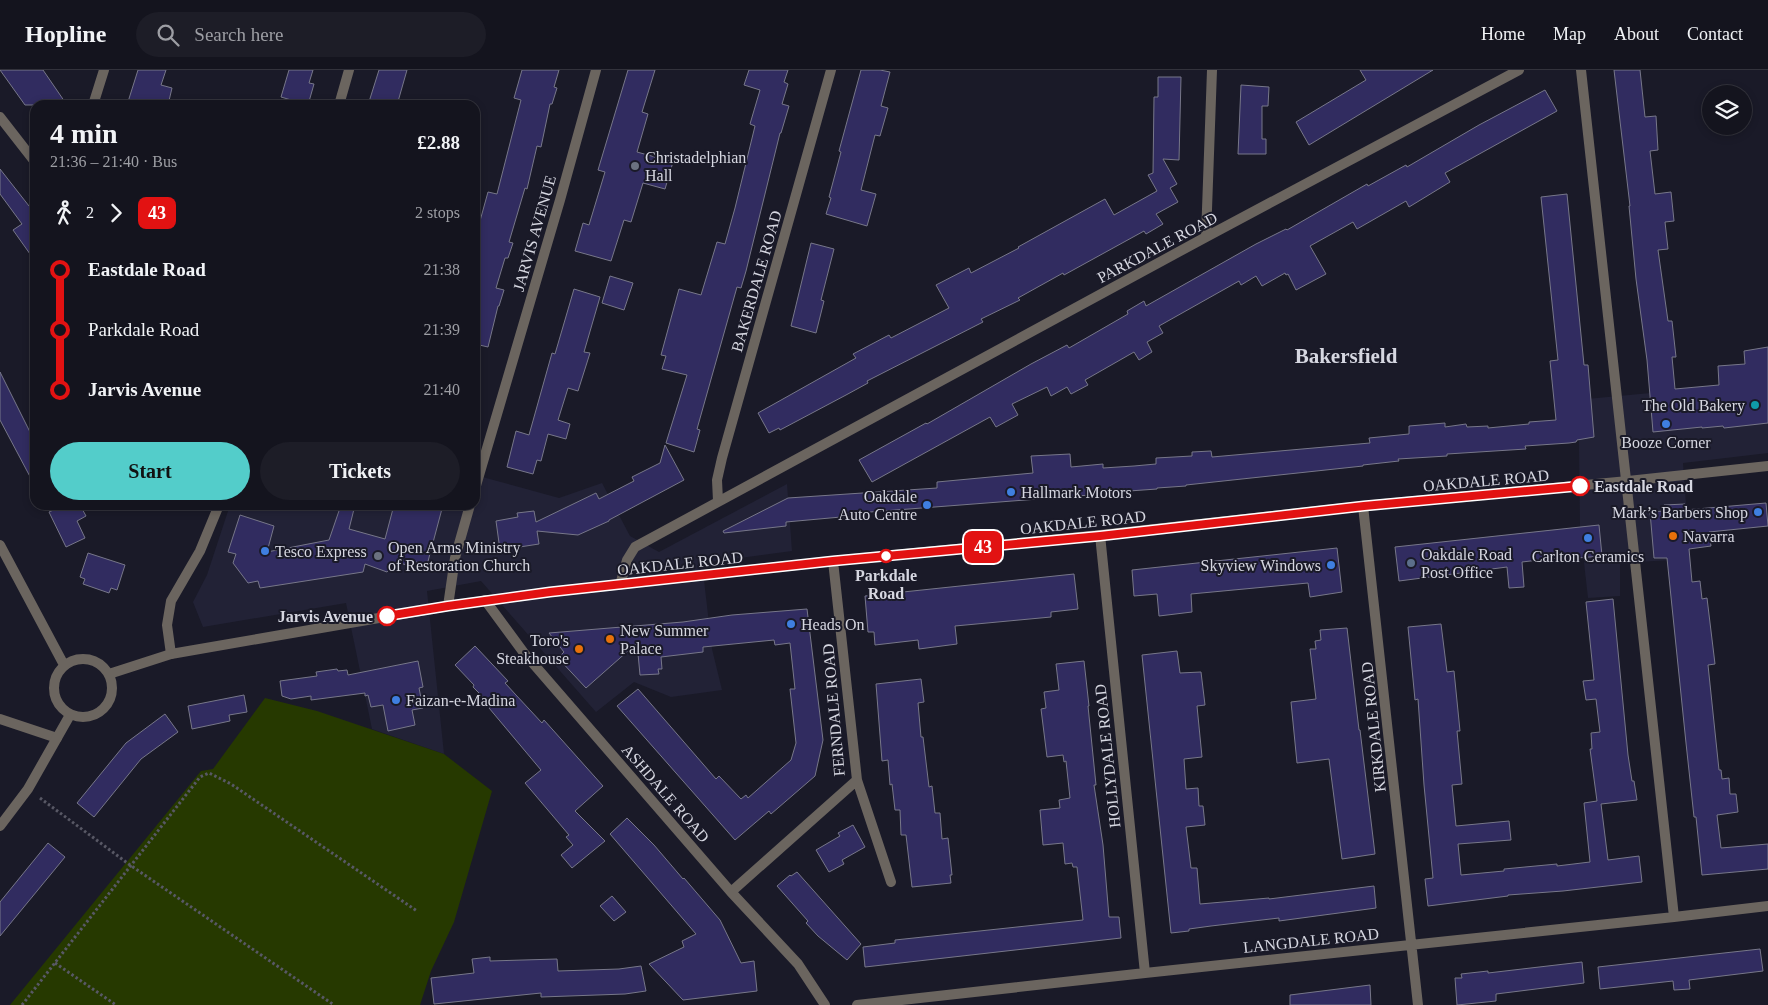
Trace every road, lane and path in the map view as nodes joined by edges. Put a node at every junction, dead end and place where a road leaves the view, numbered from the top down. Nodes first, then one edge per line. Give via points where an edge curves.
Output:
1 (104, 70) edge
2 (349, 70) edge
3 (596, 70) edge
4 (831, 70) edge
5 (1212, 70) edge
6 (1519, 70) edge
7 (1581, 70) edge
8 (95, 100) edge
9 (340, 100) edge
10 (0, 116) edge
11 (30, 155) edge
12 (1206, 237) junction
13 (1768, 466) edge
14 (480, 472) edge
15 (1628, 481) junction
16 (718, 501) junction
17 (1364, 506) junction
18 (216, 510) edge
19 (469, 510) edge
20 (1100, 536) junction
21 (0, 545) edge
22 (833, 561) junction
23 (620, 585) junction
24 (484, 600) junction
25 (448, 606) junction
26 (171, 654) junction
27 (64, 665) junction
28 (109, 674) junction
29 (70, 715) junction
30 (0, 719) edge
31 (56, 738) junction
32 (857, 780) junction
33 (28, 789) junction
34 (0, 826) edge
35 (130, 865) junction
36 (891, 882) dead end
37 (731, 892) junction
38 (1768, 906) edge
39 (417, 911) dead end
40 (1674, 917) junction
41 (1412, 945) junction
42 (55, 963) junction
43 (1145, 973) junction
44 (22, 1005) edge
45 (116, 1005) edge
46 (334, 1005) edge
47 (825, 1005) edge
48 (857, 1005) edge
49 (1418, 1005) edge

1 - 8 street
2 - 9 street
3 - 14 street, JARVIS AVENUE
4 - 16 street, BAKERDALE ROAD via 722,458 717,480
5 - 12 street
6 - 12 street, PARKDALE ROAD
7 - 15 street
10 - 11 street
12 - 16 street, PARKDALE ROAD
13 - 15 street, OAKDALE ROAD
15 - 17 street, OAKDALE ROAD
15 - 40 street
16 - 23 street, PARKDALE ROAD via 635,547 627,560
17 - 20 street, OAKDALE ROAD
17 - 41 street, KIRKDALE ROAD
18 - 26 street via 200,552 171,601 167,624
19 - 25 street via 455,558
20 - 22 street, OAKDALE ROAD
20 - 43 street, HOLLYDALE ROAD
21 - 27 street
22 - 23 street, OAKDALE ROAD
22 - 32 street, FERNDALE ROAD
23 - 24 street, OAKDALE ROAD
24 - 25 street, OAKDALE ROAD
24 - 37 street, ASHDALE ROAD via 524,653
25 - 26 street, OAKDALE ROAD
26 - 28 street, OAKDALE ROAD
27 - 28 street via 83,658 94,660
27 - 29 street via 56,674 54,697 60,708
28 - 29 street via 112,692 104,708 88,717
29 - 31 street
30 - 31 street
31 - 33 street
32 - 36 street
32 - 37 street, FERNDALE ROAD
33 - 34 street
33 - 35 path
35 - 39 path via 200,777 209,774 231,784
35 - 42 path
35 - 46 path
37 - 47 street, ASHDALE ROAD via 798,964
38 - 40 street, LANGDALE ROAD
40 - 41 street, LANGDALE ROAD
41 - 43 street, LANGDALE ROAD
41 - 49 street, KIRKDALE ROAD
42 - 44 path
42 - 45 path
43 - 48 street, LANGDALE ROAD

